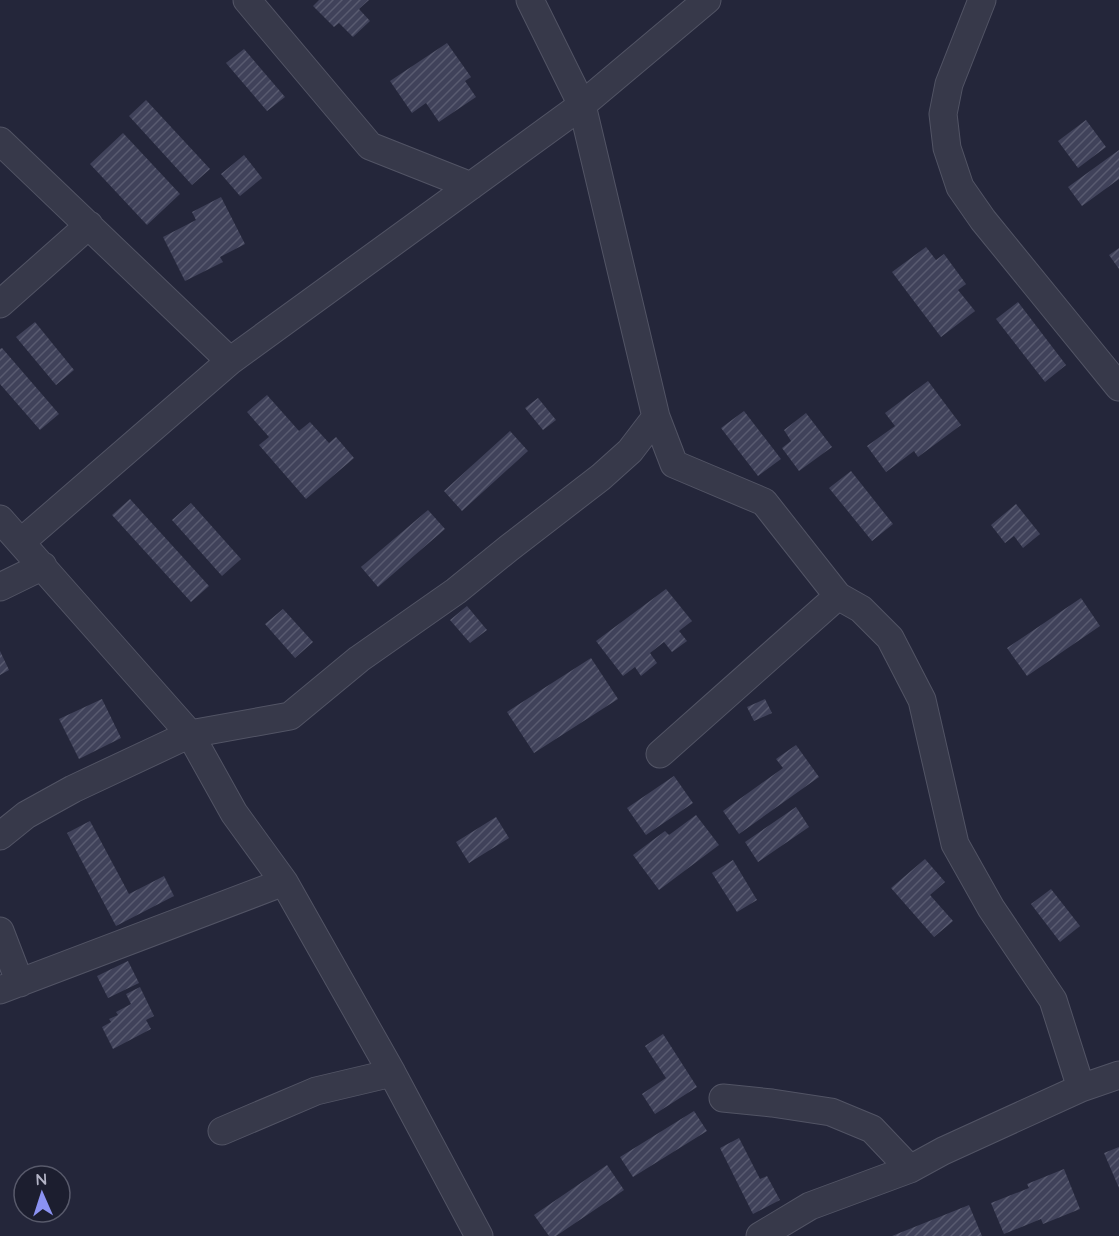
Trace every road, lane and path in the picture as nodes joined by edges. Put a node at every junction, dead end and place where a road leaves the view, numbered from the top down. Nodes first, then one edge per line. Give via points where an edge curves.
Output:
1 (247, 0) edge
2 (530, 0) edge
3 (707, 0) edge
4 (982, 0) edge
5 (582, 105) junction
6 (0, 141) edge
7 (471, 186) junction
8 (89, 225) junction
9 (0, 304) edge
10 (230, 361) junction
11 (1119, 387) edge
12 (656, 417) junction
13 (0, 519) edge
14 (21, 542) junction
15 (43, 566) junction
16 (0, 587) edge
17 (838, 596) junction
18 (190, 734) junction
19 (660, 754) dead end
20 (0, 836) edge
21 (284, 882) junction
22 (0, 931) edge
23 (10, 987) edge
24 (392, 1073) junction
25 (1119, 1075) edge
26 (1081, 1088) junction
27 (723, 1098) dead end
28 (222, 1131) dead end
29 (910, 1169) junction
30 (479, 1236) edge
31 (760, 1236) edge

1 - 7 street via 370,146
2 - 5 street
3 - 5 street
4 - 11 street via 950,84 943,114 947,148 960,188
5 - 7 street
5 - 12 street
6 - 8 street
7 - 10 street
8 - 9 street
8 - 10 street
10 - 14 street
12 - 17 street via 674,464 764,502
12 - 18 street via 630,451 601,477 456,591 359,659 290,716
13 - 14 street
14 - 15 street
15 - 16 street
15 - 18 street
17 - 19 street
17 - 26 street via 861,609 890,638 921,700 955,844 991,908 1053,1000
18 - 20 street via 73,789 26,815
18 - 21 street via 234,813
21 - 23 street
21 - 24 street
22 - 23 street
24 - 28 street via 316,1091
24 - 30 street
25 - 26 street
26 - 29 street
27 - 29 street via 831,1112 872,1129
29 - 31 street via 810,1206

